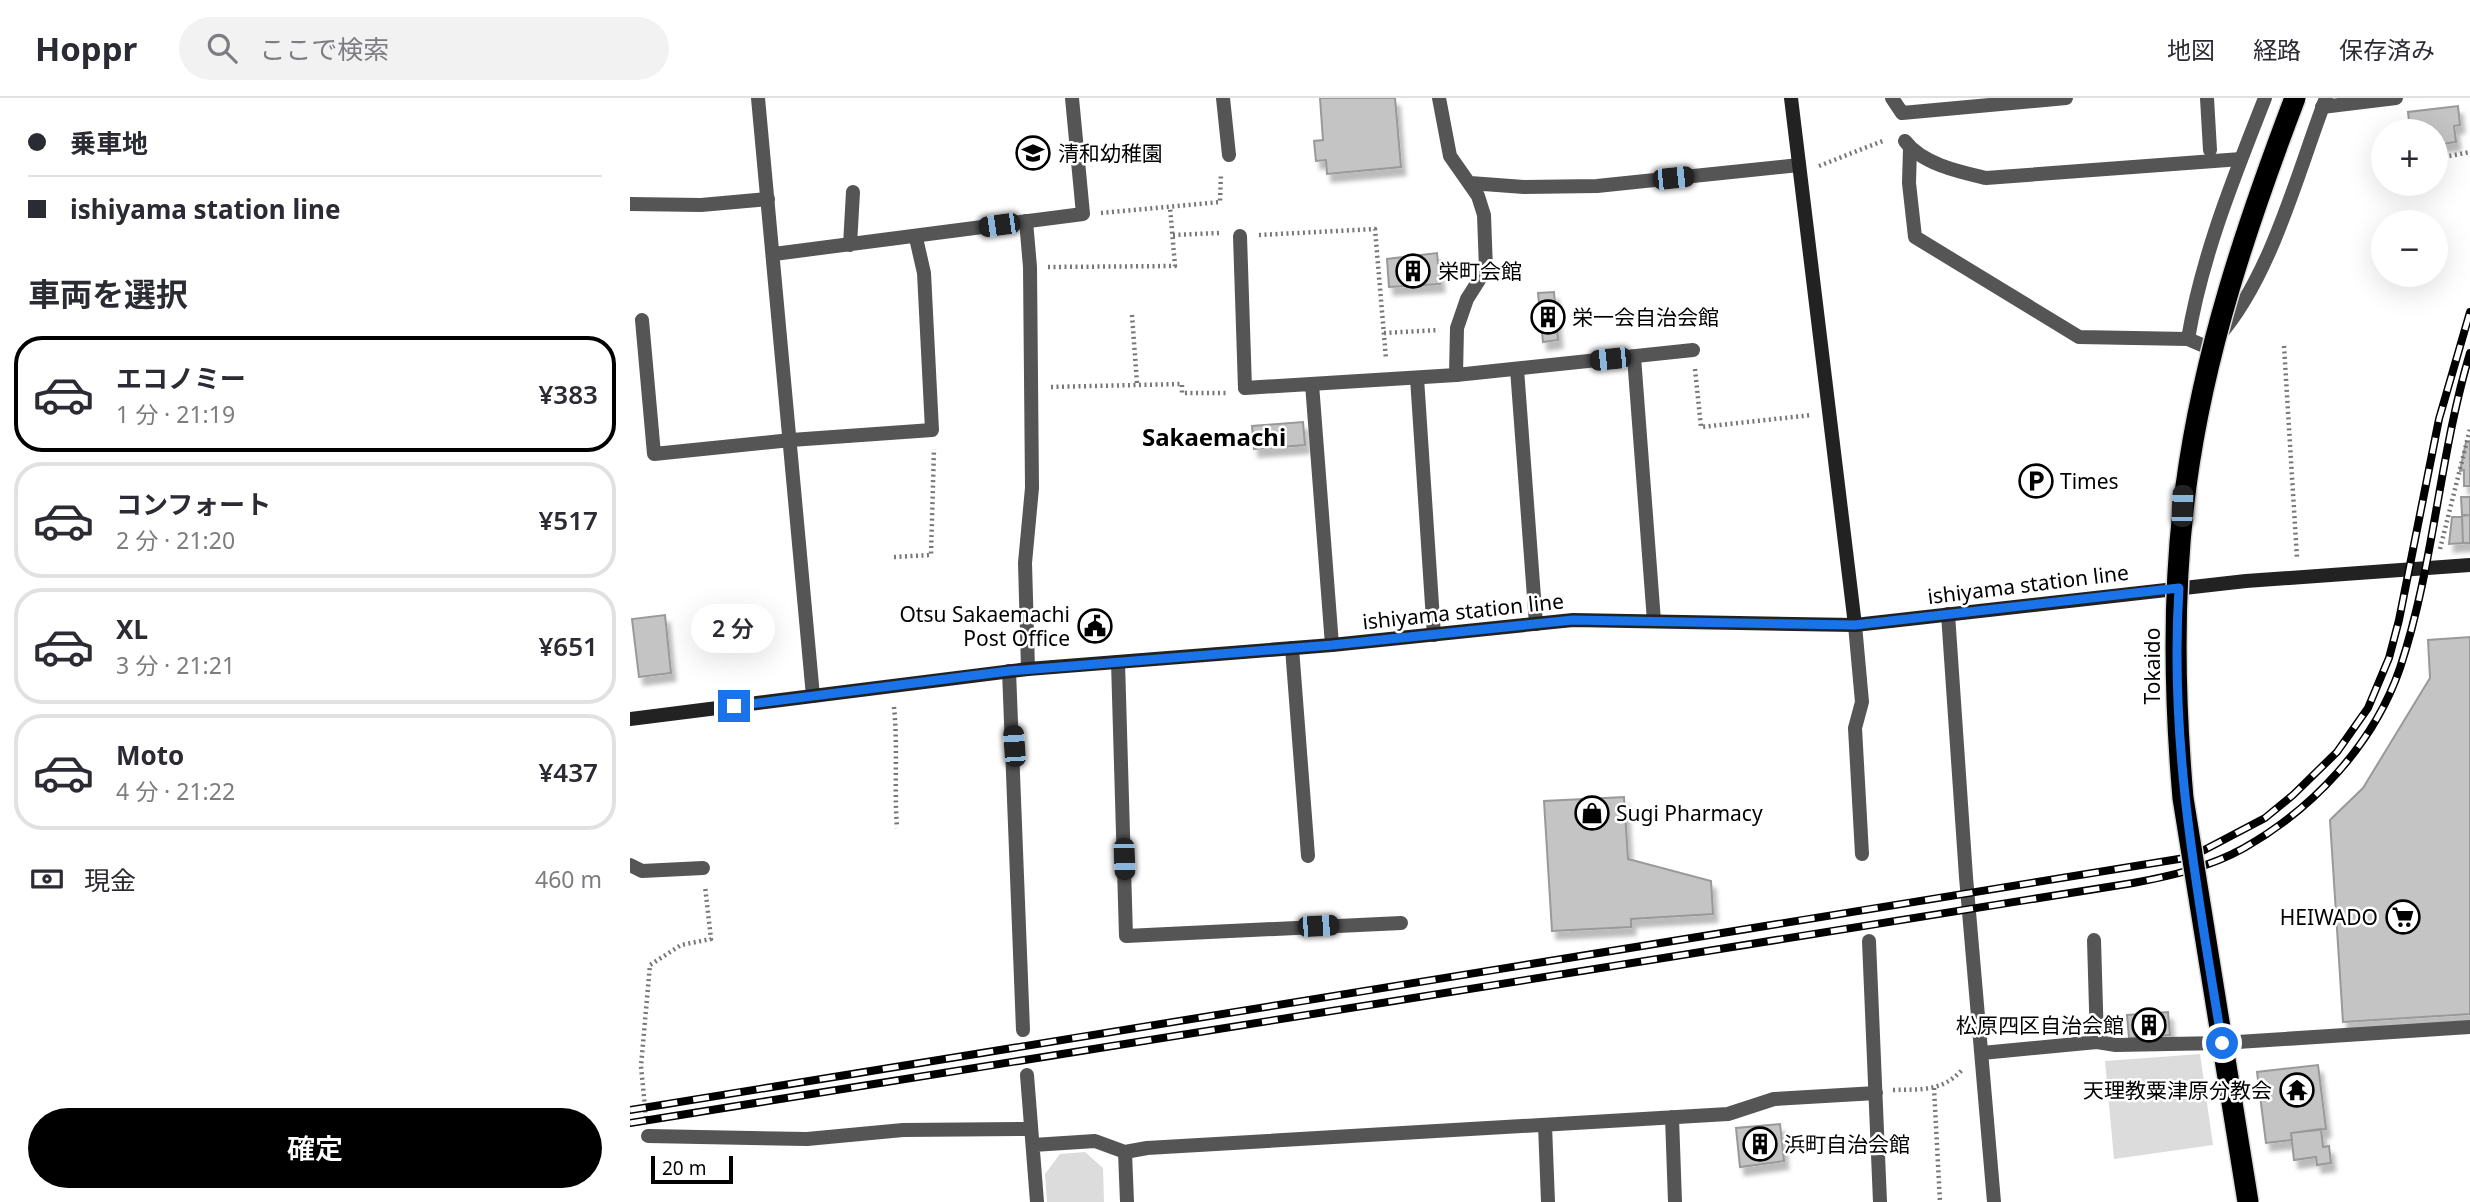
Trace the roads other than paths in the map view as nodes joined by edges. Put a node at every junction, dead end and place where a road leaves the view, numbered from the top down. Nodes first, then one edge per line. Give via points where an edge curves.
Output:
1 (758, 98) edge
2 (1072, 98) edge
3 (1223, 98) edge
4 (1439, 98) edge
5 (1791, 98) edge
6 (1892, 98) edge
7 (2066, 98) edge
8 (2207, 98) edge
9 (2265, 98) edge
10 (2295, 98) edge
11 (2396, 98) edge
12 (2324, 103) edge
13 (2210, 150) dead end
14 (1229, 155) road end
15 (2241, 159) junction
16 (1799, 165) junction
17 (1470, 183) junction
18 (853, 192) dead end
19 (768, 199) junction
20 (630, 204) edge
21 (1026, 221) junction
22 (1240, 236) road end
23 (916, 237) junction
24 (850, 245) junction
25 (774, 254) junction
26 (642, 320) dead end
27 (2188, 339) junction
28 (2209, 348) junction
29 (1693, 351) road end
30 (1634, 357) junction
31 (1517, 369) junction
32 (1456, 375) junction
33 (1417, 378) junction
34 (1312, 384) junction
35 (791, 440) junction
36 (2470, 565) edge
37 (2179, 588) junction
38 (1948, 614) junction
39 (1654, 621) junction
40 (1536, 624) junction
41 (1855, 625) junction
42 (1434, 635) junction
43 (1332, 645) junction
44 (1292, 648) junction
45 (1118, 662) junction
46 (1028, 670) junction
47 (1009, 671) junction
48 (813, 696) junction
49 (630, 719) edge
50 (1862, 854) dead end
51 (1308, 856) dead end
52 (630, 865) edge
53 (703, 868) road end
54 (1401, 923) dead end
55 (2094, 940) dead end
56 (1869, 941) dead end
57 (2470, 1027) edge
58 (1023, 1030) dead end
59 (2097, 1042) junction
60 (2222, 1043) junction
61 (1982, 1053) junction
62 (1027, 1075) dead end
63 (1876, 1093) junction
64 (1672, 1117) junction
65 (1545, 1125) junction
66 (1031, 1129) junction
67 (648, 1136) road end
68 (1033, 1145) junction
69 (1125, 1152) junction
70 (1037, 1202) edge
71 (1127, 1202) edge
72 (1549, 1202) edge
73 (1675, 1202) edge
74 (1880, 1202) edge
75 (1994, 1202) edge
76 (2248, 1202) edge

1 - 19 street
2 - 21 street via 1083,214
3 - 14 street
4 - 17 street via 1450,156
5 - 16 main road
6 - 7 street via 1902,113
8 - 13 street
9 - 15 street
10 - 76 highway, Tokaido, bridge via 2254,205 2204,386 2186,486 2176,609 2177,736 2183,798
11 - 12 street
12 - 28 street via 2261,270 2239,313
15 - 27 street via 2205,262
15 - 27 street via 1986,178 1956,171 1908,145 1915,237 2079,337
16 - 17 street via 1597,186
16 - 41 main road
17 - 32 street via 1485,215 1486,269 1467,299 1457,328
18 - 24 street
19 - 20 street via 701,205
19 - 25 street
21 - 23 street
21 - 46 street via 1032,488 1025,563
22 - 34 street via 1238,390
23 - 24 street
23 - 35 street via 924,274 932,430
24 - 25 street
25 - 35 street
26 - 35 street via 654,454
27 - 28 street
28 - 37 street via 2183,485
29 - 30 street
30 - 31 street
30 - 39 street
31 - 32 street
31 - 40 street
32 - 33 street
33 - 34 street
33 - 42 street
34 - 43 street
35 - 48 street
36 - 37 main road, ishiyama station line
37 - 38 main road, ishiyama station line
37 - 60 street via 2179,757 2187,834
38 - 41 main road, ishiyama station line
38 - 61 street
39 - 40 main road, ishiyama station line
39 - 41 main road, ishiyama station line
40 - 42 main road, ishiyama station line
41 - 50 street via 1863,702 1855,728
42 - 43 main road, ishiyama station line
43 - 44 main road, ishiyama station line
44 - 45 main road, ishiyama station line
44 - 51 street
45 - 46 main road, ishiyama station line
45 - 54 street via 1126,936
46 - 47 main road, ishiyama station line
47 - 48 main road, ishiyama station line
47 - 58 street
48 - 49 main road, ishiyama station line
52 - 53 street via 642,871
55 - 59 street
56 - 63 street
57 - 60 street
59 - 60 street
59 - 61 street
60 - 76 street
61 - 75 street
62 - 66 street
63 - 64 street via 1774,1099 1728,1114
63 - 74 street
64 - 65 street
64 - 73 street
65 - 69 street
65 - 72 street
66 - 67 street via 903,1130 807,1139
66 - 68 street
68 - 69 street via 1095,1142
68 - 70 street
69 - 71 street

